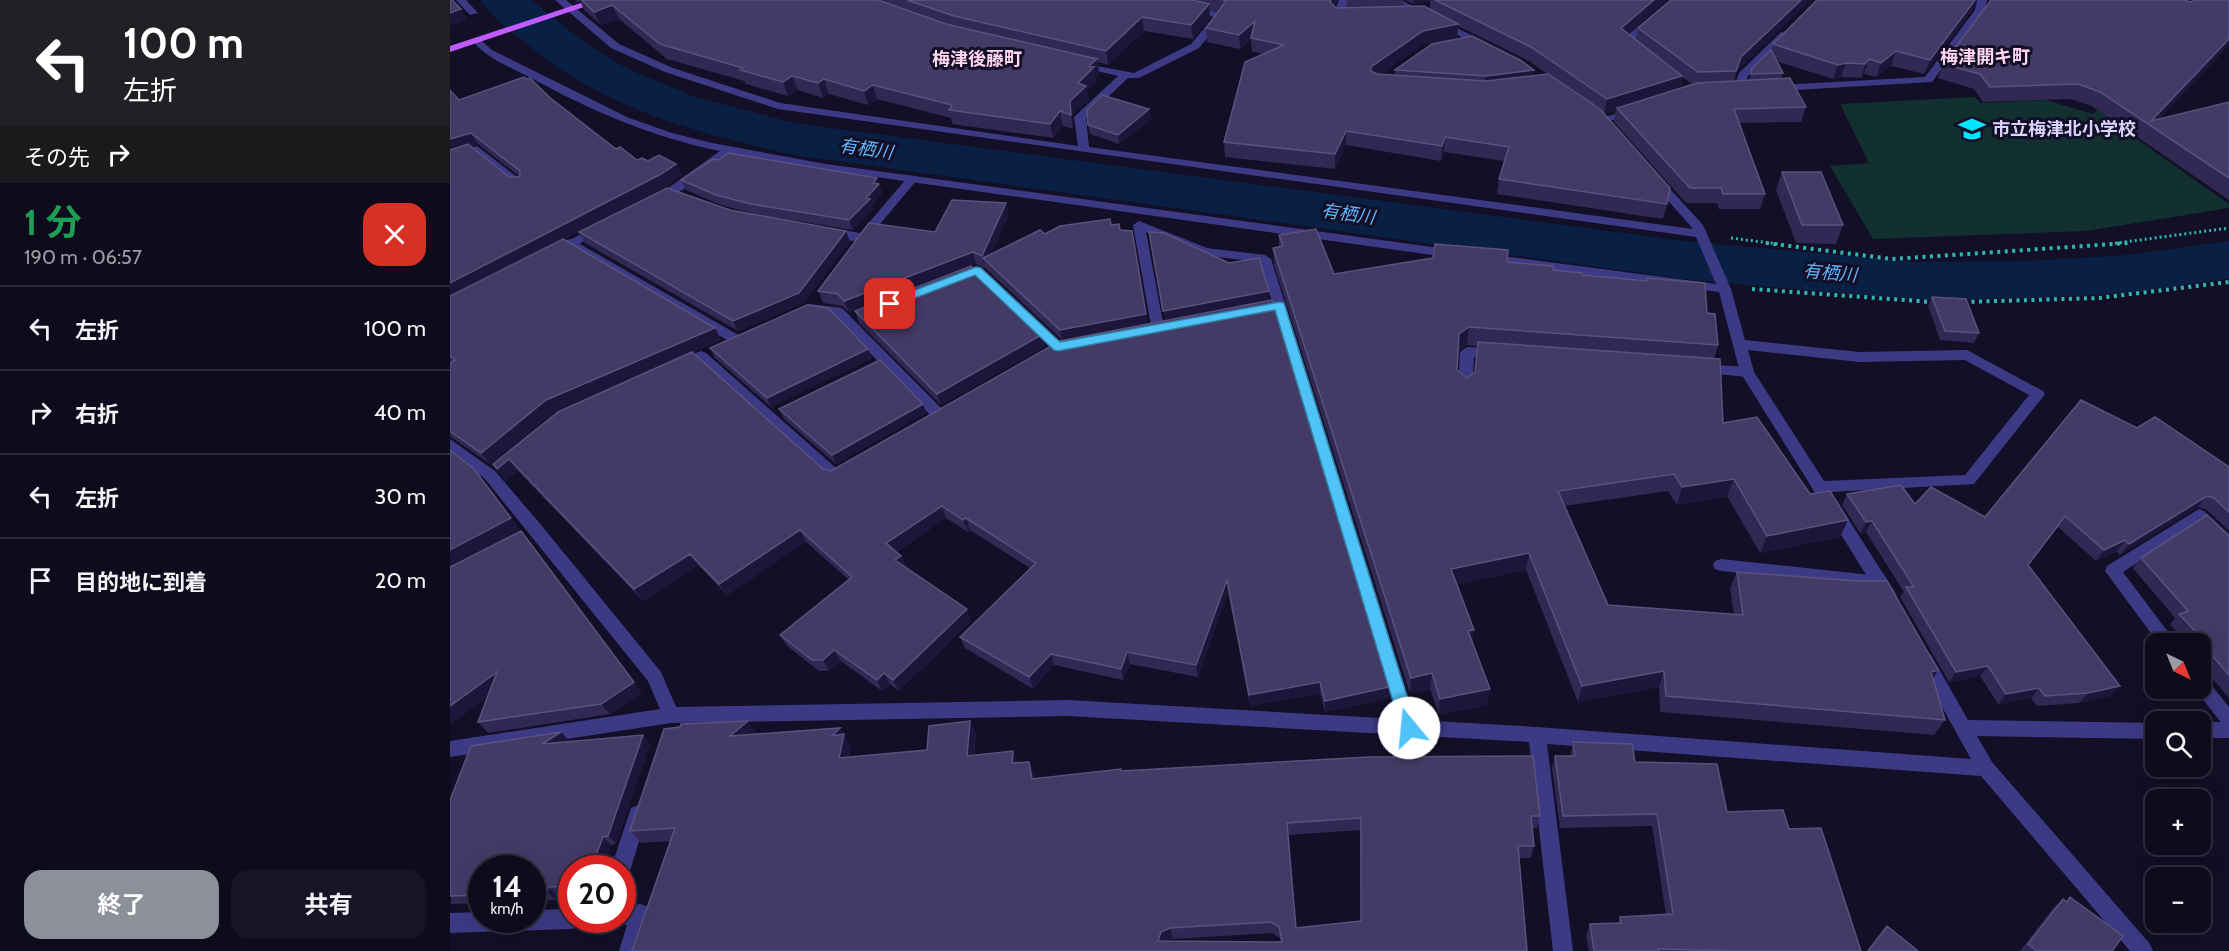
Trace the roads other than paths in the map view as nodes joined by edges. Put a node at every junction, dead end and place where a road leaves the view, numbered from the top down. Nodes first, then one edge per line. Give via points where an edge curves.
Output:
1 (461, 0) edge
2 (560, 0) edge
3 (600, 0) edge
4 (1156, 0) edge
5 (1344, 0) edge
6 (1393, 0) edge
7 (1676, 0) edge
8 (1982, 0) edge
9 (572, 9) junction
10 (473, 13) dead end
11 (1359, 17) edge
12 (1794, 25) edge
13 (1475, 39) junction
14 (477, 40) junction
15 (1456, 43) edge
16 (450, 49) edge
17 (1495, 50) edge
18 (1645, 56) edge
19 (1068, 62) edge
20 (1125, 75) junction
21 (1650, 105) edge
22 (1603, 121) edge
23 (729, 150) junction
24 (1084, 150) junction
25 (450, 159) edge
26 (1650, 173) edge
27 (912, 179) junction
28 (521, 184) edge
29 (672, 191) junction
30 (687, 199) edge
31 (642, 206) edge
32 (1140, 219) junction
33 (611, 222) edge
34 (819, 230) edge
35 (1702, 238) junction
36 (571, 243) junction
37 (540, 258) edge
38 (944, 283) edge
39 (1723, 284) junction
40 (1280, 305) junction
41 (809, 306) edge
42 (1235, 314) edge
43 (1157, 328) edge
44 (1739, 344) junction
45 (1058, 348) edge
46 (1514, 356) edge
47 (1689, 368) edge
48 (1747, 372) junction
49 (1464, 388) edge
50 (939, 415) edge
51 (450, 444) edge
52 (856, 463) edge
53 (1819, 487) junction
54 (2229, 543) edge
55 (1721, 565) dead end
56 (1880, 582) junction
57 (1897, 611) edge
58 (2161, 633) edge
59 (1919, 650) edge
60 (2211, 698) edge
61 (671, 715) junction
62 (2229, 720) edge
63 (1409, 728) junction
64 (1964, 728) junction
65 (2211, 730) edge
66 (2229, 730) edge
67 (2145, 731) edge
68 (1537, 735) junction
69 (664, 737) edge
70 (452, 753) edge
71 (1986, 768) junction
72 (646, 792) edge
73 (625, 855) edge
74 (636, 915) edge
75 (558, 919) edge
76 (450, 923) edge
77 (636, 929) edge
78 (635, 933) edge
79 (629, 951) edge
80 (1563, 951) edge
81 (2144, 951) edge

1 - 10 street
2 - 9 street
3 - 9 main road
4 - 20 street via 1220,16 1195,46 1135,76
5 - 11 street via 1337,17
6 - 13 street via 1408,13 1429,11
7 - 18 street via 1626,42
8 - 12 street via 1980,10 1928,80 1732,90
9 - 14 main road
9 - 24 street via 615,46 669,70 778,106
13 - 15 street
13 - 17 street
14 - 16 main road
14 - 23 street via 488,52 599,109 646,129
19 - 20 street
20 - 24 street via 1080,117
21 - 22 street
23 - 27 street
23 - 29 street
24 - 35 street
25 - 28 street via 477,149
26 - 35 street via 1696,225
27 - 32 street
27 - 34 street via 859,242
29 - 30 street
29 - 31 street
32 - 39 street
32 - 40 street via 1205,252 1265,259
32 - 43 street
33 - 36 street
35 - 39 street
36 - 37 street
36 - 52 street via 742,337 696,358 775,415 835,475
38 - 45 street via 976,270
39 - 44 street
40 - 42 street
40 - 63 street
41 - 50 street via 852,318 881,362
44 - 48 street
44 - 53 street via 1860,357 1967,355 2038,394 1969,480
46 - 49 street via 1467,352
47 - 48 street
48 - 53 street
51 - 61 street via 494,471 531,533 655,677
53 - 56 street
54 - 58 street via 2199,515 2113,571
55 - 56 street
56 - 57 street
59 - 64 street
60 - 62 street
61 - 63 street via 1068,708
61 - 69 street
61 - 70 street
63 - 68 street
64 - 67 street
64 - 71 street
65 - 66 street
68 - 71 street
68 - 80 street
71 - 81 street
72 - 73 street
74 - 77 street via 641,914
75 - 76 street
78 - 79 street

